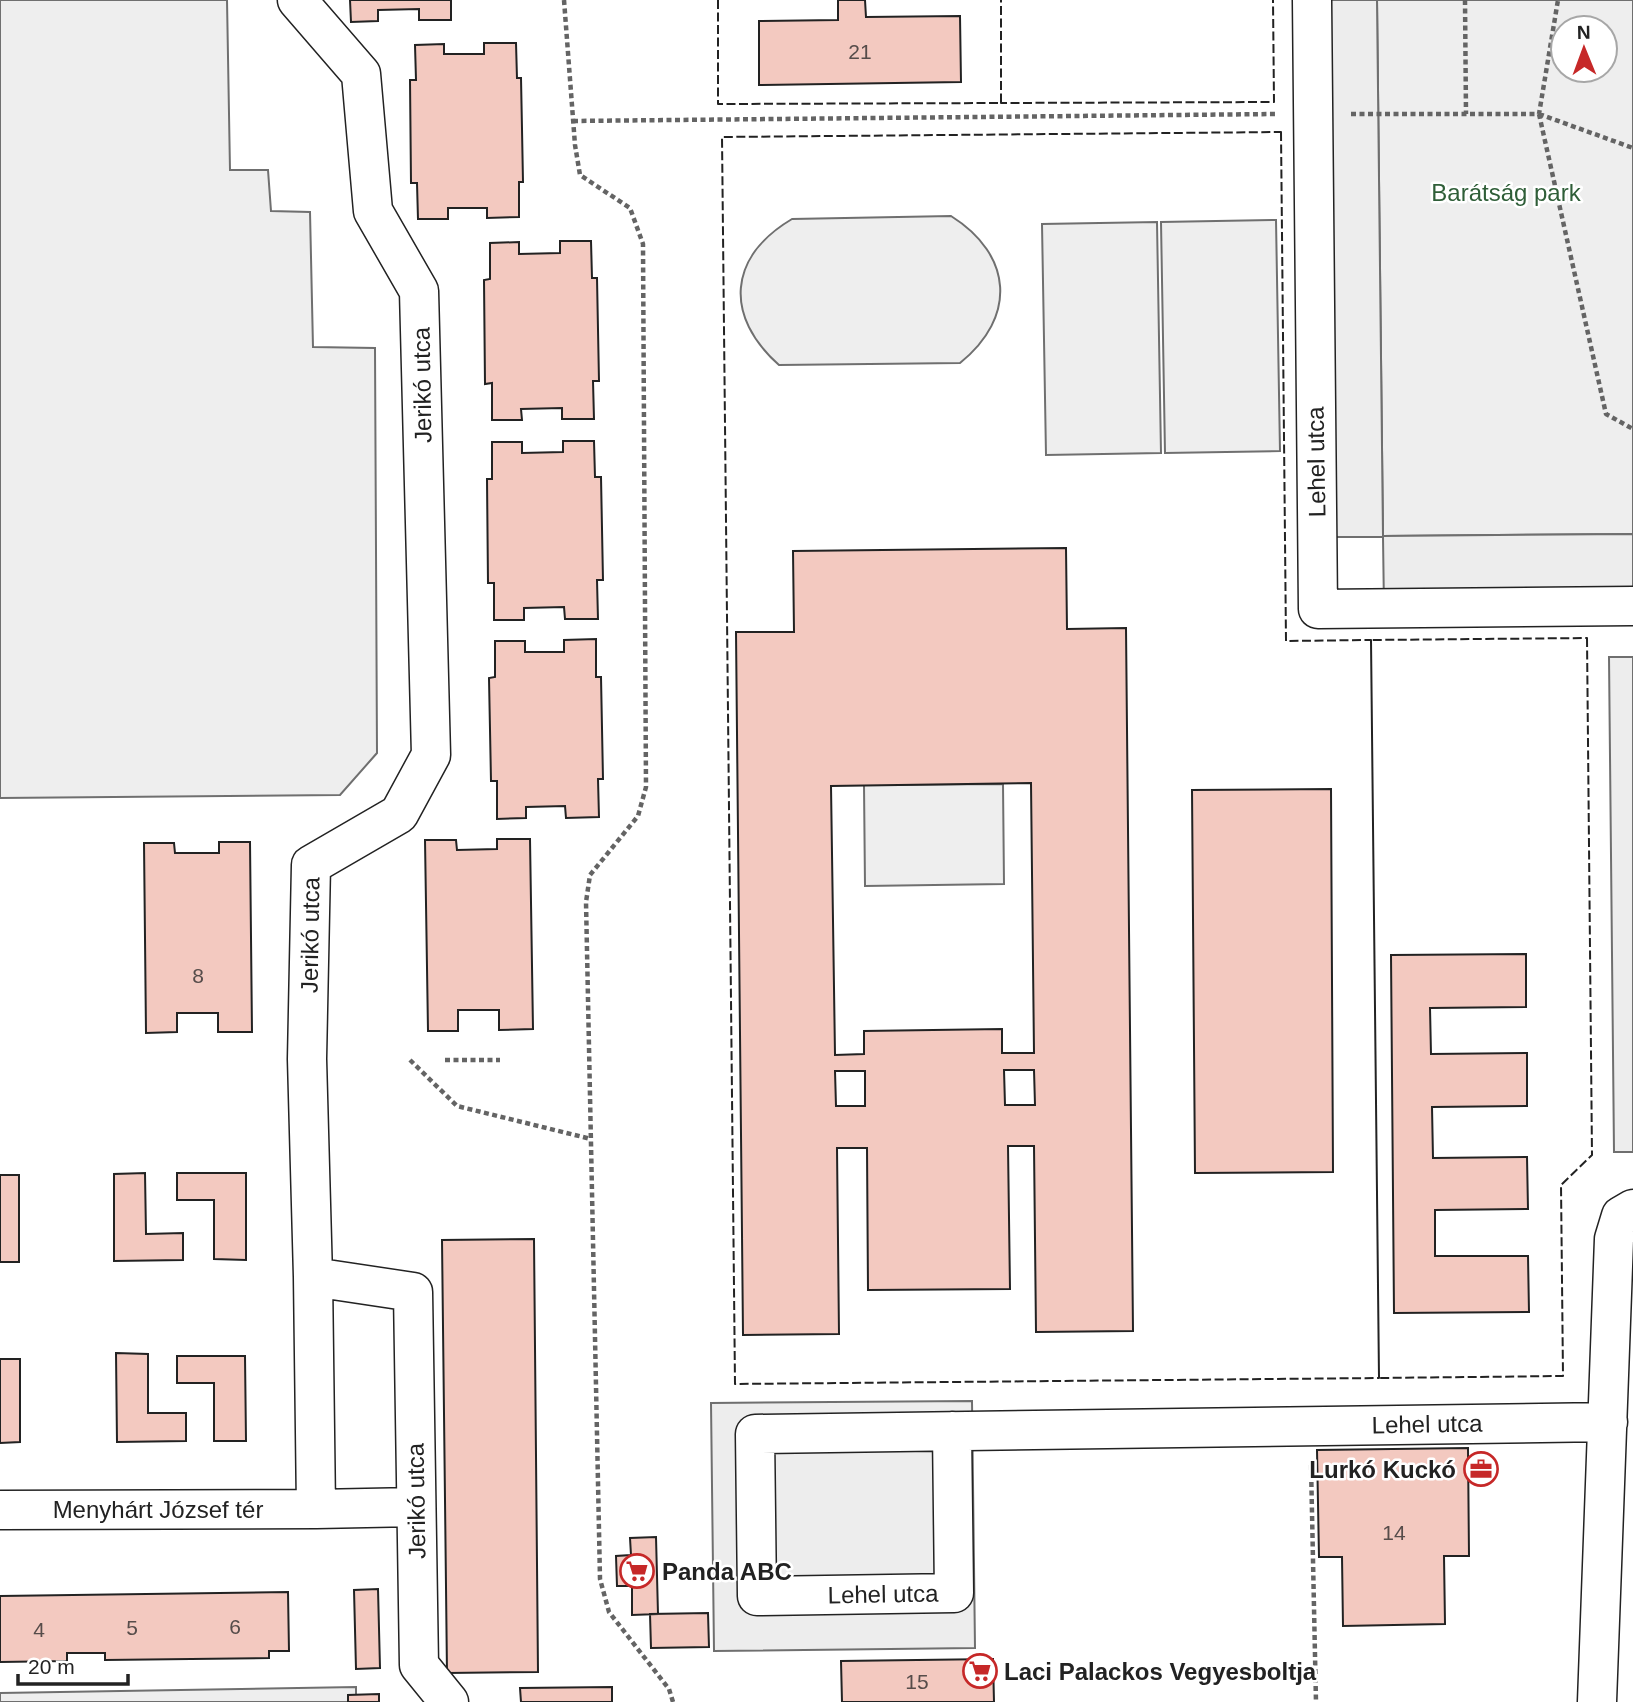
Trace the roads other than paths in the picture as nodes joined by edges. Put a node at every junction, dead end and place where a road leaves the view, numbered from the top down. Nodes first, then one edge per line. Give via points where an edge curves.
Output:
1 (297, 0) edge
2 (1312, 0) edge
3 (1633, 606) edge
4 (1633, 1209) edge
5 (313, 1277) junction
6 (1608, 1422) junction
7 (952, 1431) junction
8 (416, 1507) junction
9 (316, 1509) junction
10 (0, 1510) edge
11 (449, 1702) edge
12 (1597, 1702) edge

1 - 5 street, Jerikó utca via 361,74 373,211 419,290 431,755 399,814 311,865 307,1059
2 - 3 street, Lehel utca via 1318,609
4 - 6 street via 1621,1216 1614,1239
5 - 8 street, Jerikó utca via 413,1292
5 - 9 street
6 - 7 street, Lehel utca
6 - 12 street
7 - 7 street, Lehel utca via 755,1434 758,1596 954,1593
8 - 9 street, Menyhárt József tér
8 - 11 street, Jerikó utca via 419,1665
9 - 10 street, Menyhárt József tér

